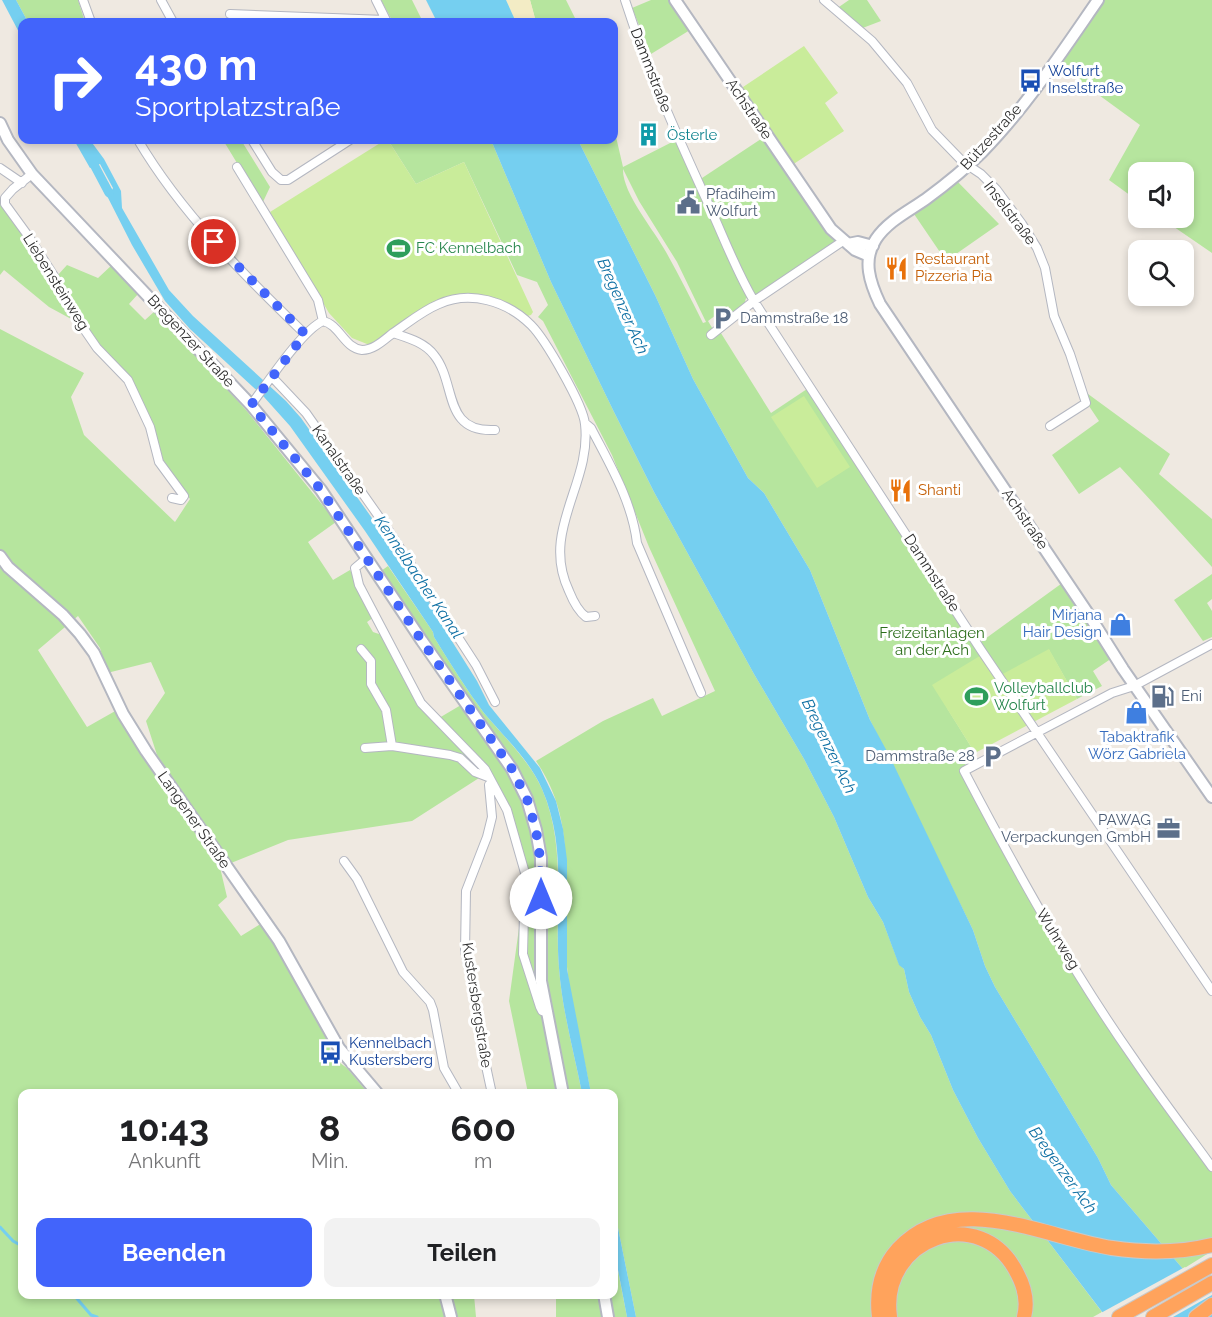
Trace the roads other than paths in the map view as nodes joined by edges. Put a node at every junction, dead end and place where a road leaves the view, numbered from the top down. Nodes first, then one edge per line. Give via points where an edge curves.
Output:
1 (83, 0) edge
2 (161, 0) edge
3 (376, 0) edge
4 (625, 0) edge
5 (675, 0) edge
6 (824, 0) edge
7 (1098, 0) edge
8 (230, 14) dead end
9 (90, 18) edge
10 (171, 18) edge
11 (319, 18) edge
12 (385, 18) edge
13 (0, 123) edge
14 (140, 144) edge
15 (254, 144) edge
16 (344, 144) edge
17 (967, 165) junction
18 (237, 167) dead end
19 (0, 168) edge
20 (33, 174) junction
21 (22, 183) junction
22 (846, 242) junction
23 (871, 251) junction
24 (754, 302) junction
25 (323, 321) junction
26 (393, 333) junction
27 (305, 334) junction
28 (711, 335) dead end
29 (271, 379) junction
30 (254, 401) junction
31 (585, 423) junction
32 (1050, 426) dead end
33 (495, 430) dead end
34 (172, 498) dead end
35 (0, 556) edge
36 (367, 558) junction
37 (595, 616) dead end
38 (1212, 644) edge
39 (361, 649) dead end
40 (1134, 686) junction
41 (700, 693) dead end
42 (495, 702) dead end
43 (1037, 734) junction
44 (392, 746) junction
45 (365, 748) dead end
46 (488, 777) junction
47 (1212, 797) edge
48 (344, 861) dead end
49 (1212, 991) edge
50 (548, 1013) junction
51 (374, 1089) edge
52 (456, 1089) edge
53 (491, 1089) edge
54 (562, 1089) edge
55 (1212, 1167) edge
56 (1212, 1245) edge
57 (1212, 1265) edge
58 (1212, 1283) edge
59 (446, 1299) edge
60 (605, 1299) edge
61 (1212, 1305) edge
62 (451, 1317) edge
63 (608, 1317) edge
64 (879, 1317) edge
65 (890, 1317) edge
66 (1024, 1317) edge
67 (1119, 1317) edge
68 (1153, 1317) edge
69 (1196, 1317) edge

1 - 9 street
2 - 10 street
3 - 12 street
4 - 24 street, Dammstraße via 648,69
5 - 22 main road, Achstraße via 821,216
6 - 17 street, Inselstraße via 872,41 907,83 932,130
7 - 17 main road, Bützestraße via 999,134
8 - 11 street
13 - 20 main road, Bregenzer Straße via 8,141
14 - 27 street via 214,242
15 - 16 street via 281,180 288,180
17 - 23 main road, Bützestraße via 891,223 875,240
17 - 32 street, Inselstraße via 1002,196 1037,248 1045,268 1054,316 1086,403
18 - 25 street via 318,300
19 - 21 street
20 - 21 street, Liebensteinweg
20 - 30 main road, Bregenzer Straße
21 - 34 street, Liebensteinweg via 5,198 5,204 97,348 128,380 150,427 159,462 184,496 181,500
22 - 23 main road via 858,242
22 - 24 street
23 - 40 main road, Achstraße via 870,280 880,303
24 - 28 street
24 - 43 street, Dammstraße
25 - 26 street via 361,350 373,348
25 - 27 street
26 - 31 street via 423,313 455,299 502,304 542,336
26 - 33 street via 414,340 433,353 442,368 453,406 466,423 479,431
27 - 29 street
29 - 30 street
29 - 42 street, Kanalstraße via 306,413 384,525 476,665
30 - 36 main road, Bregenzer Straße
31 - 37 street via 583,460 563,523 559,557 574,603 586,617
31 - 41 street via 624,497 637,543
35 - 51 main road, Langener Straße via 63,615 94,653 146,751 279,941 339,1048
36 - 46 street via 354,572 422,703
36 - 50 main road, Bregenzer Straße via 512,769 527,799 540,858 541,973
38 - 40 street
39 - 44 street via 371,661 371,684 386,710
40 - 43 street via 1112,693
40 - 47 main road, Achstraße
43 - 49 street, Dammstraße
43 - 55 street, Wuhrweg via 964,771 1057,939 1132,1058
44 - 45 street
44 - 46 street via 460,758 475,772
46 - 50 street via 507,810 525,873 523,954 542,1011
46 - 53 street, Kustersbergstraße via 492,817 466,891 465,951
48 - 52 street via 357,879 403,972 430,1002 444,1068
50 - 54 main road, Bregenzer Straße
56 - 64 highway via 1145,1252 1101,1246 990,1220 949,1221 906,1241 895,1253 878,1291
57 - 67 highway
58 - 68 highway
59 - 62 main road
60 - 63 main road
61 - 69 highway
65 - 66 highway via 891,1286 906,1257 928,1241 959,1234 993,1245 1008,1259 1023,1287

